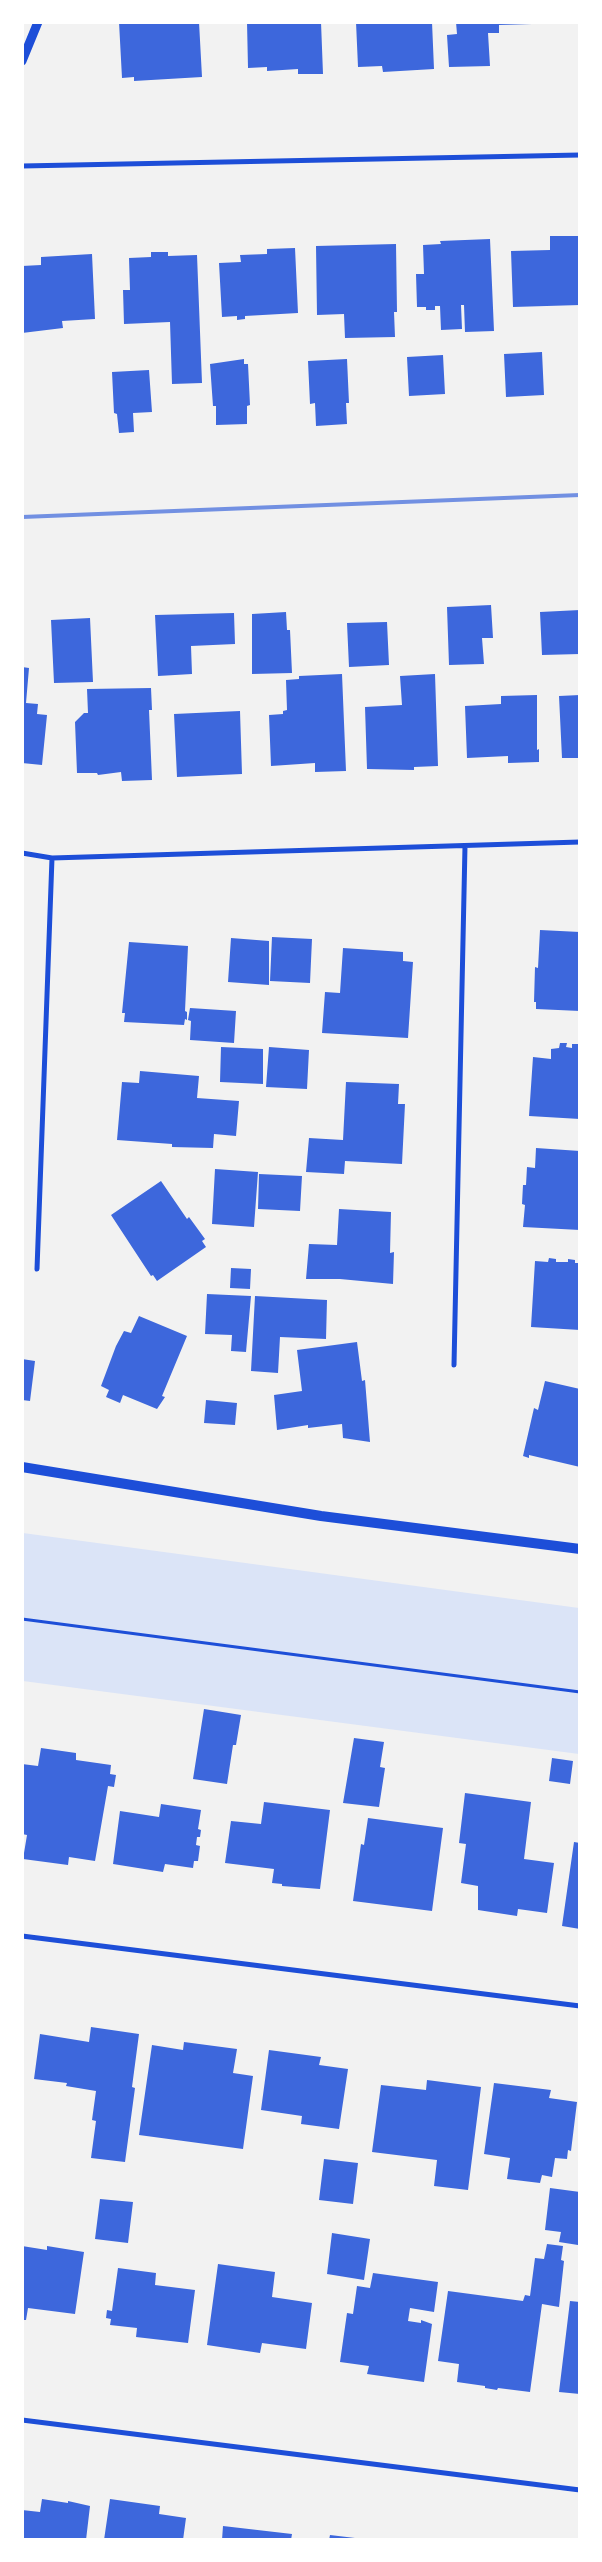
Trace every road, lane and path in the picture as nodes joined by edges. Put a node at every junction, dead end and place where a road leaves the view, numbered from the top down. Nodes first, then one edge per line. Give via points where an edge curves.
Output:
1 (38, 22) edge
2 (22, 61) edge
3 (580, 155) edge
4 (22, 166) edge
5 (580, 842) edge
6 (465, 846) junction
7 (22, 854) edge
8 (52, 858) junction
9 (37, 1269) dead end
10 (454, 1365) dead end
11 (22, 1467) edge
12 (580, 1549) edge
13 (22, 1619) edge
14 (580, 1692) edge
15 (22, 1936) edge
16 (580, 2006) edge
17 (22, 2420) edge
18 (580, 2490) edge

1 - 2 street
3 - 4 street
5 - 6 street
6 - 8 street
6 - 10 street
7 - 8 street
8 - 9 street
11 - 12 main road via 321,1516
13 - 14 path
15 - 16 street
17 - 18 street

